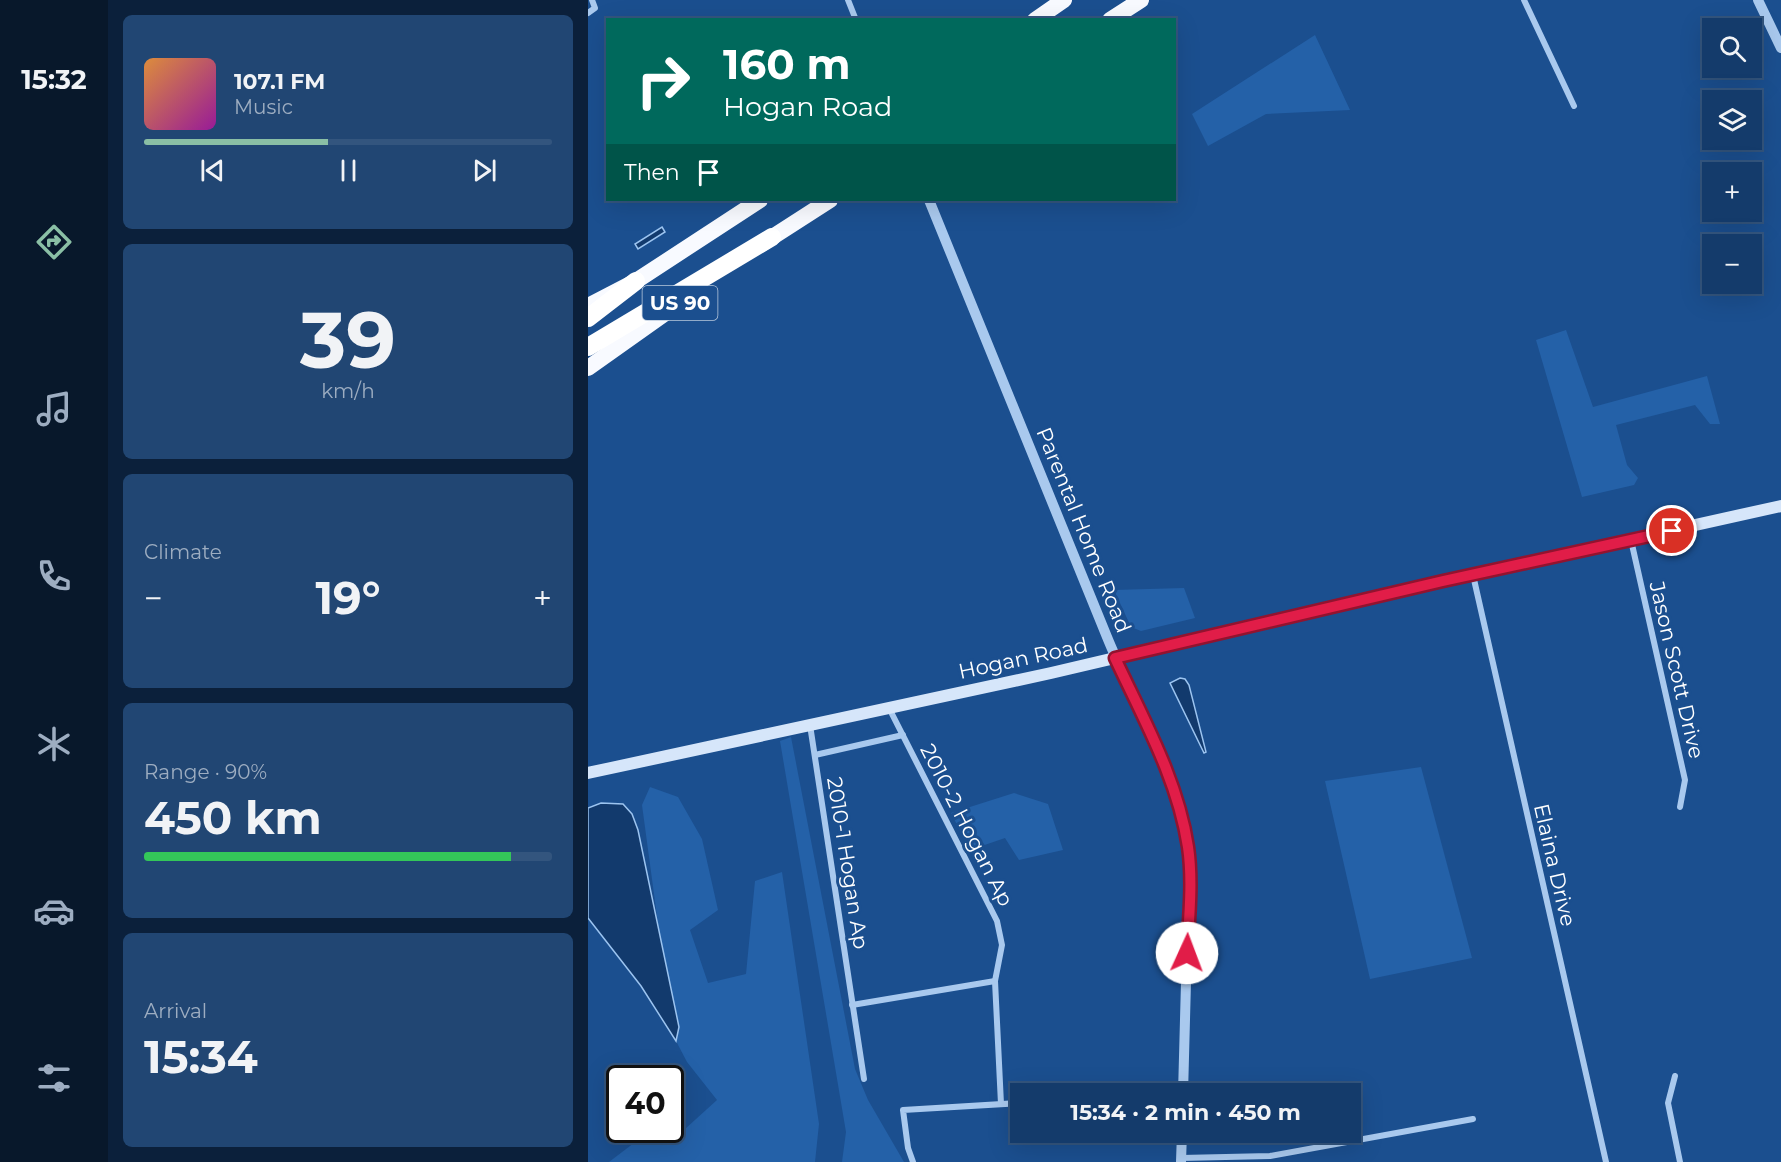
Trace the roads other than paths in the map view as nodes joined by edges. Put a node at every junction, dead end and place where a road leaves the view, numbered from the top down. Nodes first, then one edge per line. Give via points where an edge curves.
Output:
1 (592, 0) edge
2 (848, 0) edge
3 (1064, 0) edge
4 (1141, 0) edge
5 (1524, 0) edge
6 (1758, 0) edge
7 (588, 13) edge
8 (855, 18) edge
9 (1038, 18) edge
10 (1113, 18) edge
11 (1781, 48) edge
12 (1574, 106) dead end
13 (758, 201) edge
14 (828, 201) edge
15 (929, 201) edge
16 (772, 237) junction
17 (636, 281) junction
18 (588, 306) edge
19 (588, 318) edge
20 (588, 347) edge
21 (588, 368) edge
22 (1781, 506) edge
23 (1631, 540) junction
24 (1473, 575) junction
25 (1115, 658) junction
26 (889, 707) junction
27 (810, 725) junction
28 (903, 735) junction
29 (815, 755) junction
30 (588, 773) edge
31 (1680, 807) dead end
32 (995, 981) junction
33 (852, 1005) junction
34 (1675, 1077) dead end
35 (864, 1079) dead end
36 (1183, 1083) edge
37 (1001, 1104) junction
38 (1010, 1104) edge
39 (1473, 1119) dead end
40 (1182, 1143) edge
41 (1181, 1160) edge
42 (913, 1162) edge
43 (1606, 1162) edge
44 (1680, 1162) edge

1 - 7 street via 595,8
2 - 8 street
3 - 9 highway
4 - 10 highway
5 - 12 street
6 - 11 street
13 - 17 highway, US 90
14 - 16 highway, US 90
15 - 25 street, Parental Home Road
16 - 20 highway
16 - 21 highway, US 90
17 - 18 highway, US 90
17 - 19 highway
22 - 23 main road, Hogan Road
23 - 24 main road, Hogan Road
23 - 31 street, Jason Scott Drive via 1685,780
24 - 25 main road, Hogan Road
24 - 43 street, Elaina Drive
25 - 26 main road, Hogan Road
25 - 36 street, Parental Home Road via 1173,789 1188,847
26 - 27 main road, Hogan Road
26 - 28 street, 2010-2 Hogan Ap
27 - 29 street, 2010-1 Hogan Ap
27 - 30 main road, Hogan Road
28 - 29 street
28 - 32 street, 2010-2 Hogan Ap via 997,921 1002,945
29 - 33 street, 2010-1 Hogan Ap
32 - 33 street
32 - 37 street, 2010-2 Hogan Ap
33 - 35 street, 2010-1 Hogan Ap
34 - 44 street via 1668,1103
37 - 38 street
37 - 42 street via 903,1110
39 - 41 street via 1270,1156
40 - 41 street

